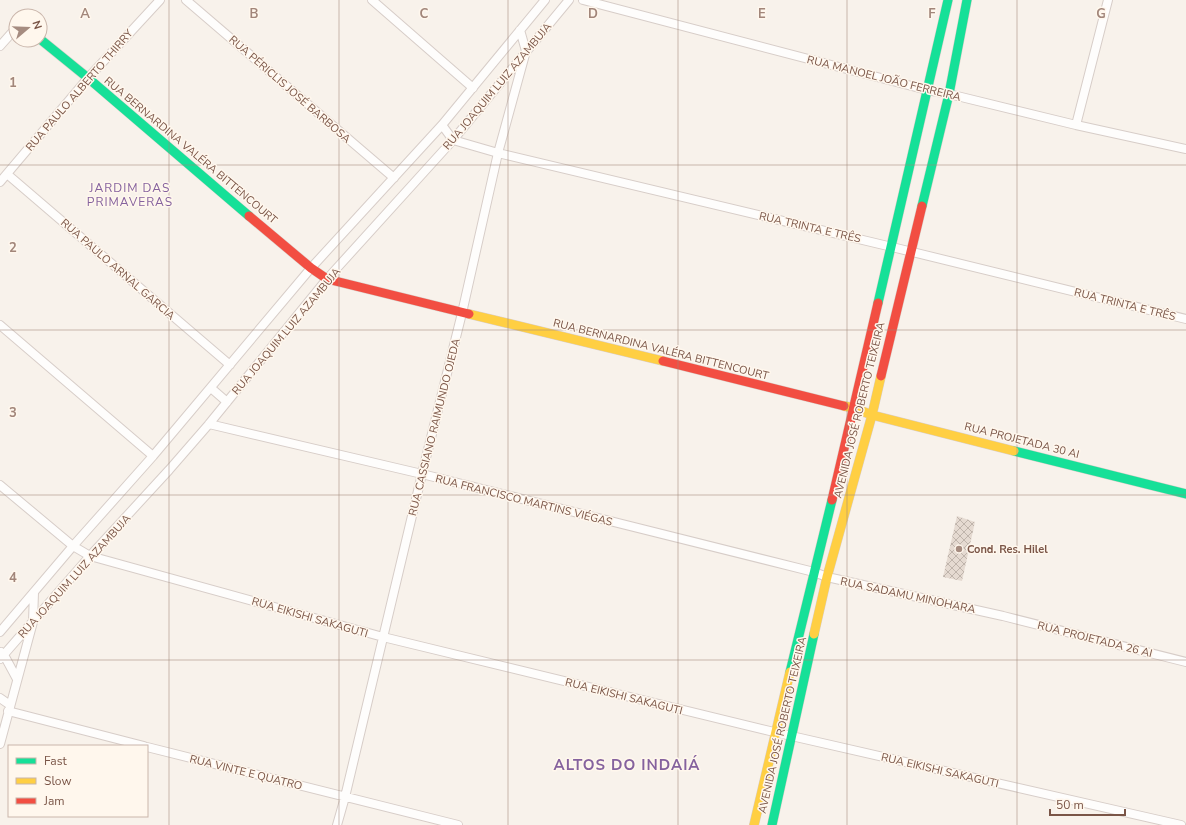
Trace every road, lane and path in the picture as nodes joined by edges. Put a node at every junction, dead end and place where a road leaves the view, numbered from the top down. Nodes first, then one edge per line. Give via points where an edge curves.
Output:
1 (160, 0) edge
2 (186, 0) edge
3 (372, 0) edge
4 (545, 0) edge
5 (569, 0) edge
6 (583, 0) edge
7 (948, 0) edge
8 (967, 0) edge
9 (1108, 0) edge
10 (520, 30) junction
11 (8, 37) edge
12 (0, 46) edge
13 (48, 46) edge
14 (526, 51) junction
15 (88, 78) junction
16 (473, 88) junction
17 (927, 90) junction
18 (949, 94) junction
19 (442, 124) junction
20 (1076, 125) junction
21 (453, 140) junction
22 (1186, 149) edge
23 (498, 153) junction
24 (7, 174) junction
25 (394, 178) junction
26 (0, 182) edge
27 (892, 247) junction
28 (911, 251) junction
29 (312, 268) junction
30 (327, 279) junction
31 (462, 313) junction
32 (1186, 319) edge
33 (0, 325) edge
34 (230, 365) junction
35 (211, 388) junction
36 (227, 402) junction
37 (854, 408) junction
38 (872, 415) junction
39 (209, 424) junction
40 (153, 456) junction
41 (422, 474) junction
42 (0, 485) edge
43 (1186, 494) edge
44 (73, 546) junction
45 (90, 556) junction
46 (814, 572) junction
47 (827, 577) junction
48 (34, 592) junction
49 (1003, 616) joint
50 (32, 622) junction
51 (0, 632) edge
52 (383, 637) junction
53 (1, 655) edge
54 (1186, 662) edge
55 (17, 679) junction
56 (0, 698) edge
57 (9, 708) junction
58 (774, 732) junction
59 (792, 736) junction
60 (0, 744) edge
61 (142, 745) edge
62 (148, 747) edge
63 (345, 797) junction
64 (337, 825) edge
65 (458, 825) edge
66 (754, 825) edge
67 (772, 825) edge
68 (1181, 825) edge

1 - 15 street, RUA PAULO ALBERTO THIRRY
2 - 25 street, RUA PÉRICLIS JOSÉ BARBOSA
3 - 16 street
4 - 10 street, RUA JOAQUIM LUIZ AZAMBUJA
5 - 14 street, RUA JOAQUIM LUIZ AZAMBUJA
6 - 17 street, RUA MANOEL JOÃO FERREIRA
7 - 17 street, AVENIDA JOSÉ ROBERTO TEIXEIRA
8 - 18 street, AVENIDA JOSÉ ROBERTO TEIXEIRA
9 - 20 street
10 - 14 street
10 - 16 street, RUA JOAQUIM LUIZ AZAMBUJA
11 - 12 street
13 - 15 street, RUA BERNARDINA VALÉRA BITTENCOURT
14 - 21 street, RUA JOAQUIM LUIZ AZAMBUJA
14 - 23 street, RUA CASSIANO RAIMUNDO OJEDA
15 - 24 street, RUA PAULO ALBERTO THIRRY
15 - 29 street, RUA BERNARDINA VALÉRA BITTENCOURT
16 - 19 street, RUA JOAQUIM LUIZ AZAMBUJA
17 - 18 street, RUA MANOEL JOÃO FERREIRA
17 - 27 street, AVENIDA JOSÉ ROBERTO TEIXEIRA
18 - 20 street, RUA MANOEL JOÃO FERREIRA
18 - 28 street, AVENIDA JOSÉ ROBERTO TEIXEIRA
19 - 21 street
19 - 25 street, RUA JOAQUIM LUIZ AZAMBUJA
20 - 22 street, RUA MANOEL JOÃO FERREIRA
21 - 23 street, RUA TRINTA E TRÊS
21 - 30 street, RUA JOAQUIM LUIZ AZAMBUJA
23 - 27 street, RUA TRINTA E TRÊS
23 - 31 street, RUA CASSIANO RAIMUNDO OJEDA
24 - 26 street, RUA PAULO ALBERTO THIRRY
24 - 34 street, RUA PAULO ARNAL GARCIA
25 - 29 street, RUA JOAQUIM LUIZ AZAMBUJA
27 - 28 street, RUA TRINTA E TRÊS
27 - 37 street, AVENIDA JOSÉ ROBERTO TEIXEIRA
28 - 32 street, RUA TRINTA E TRÊS
28 - 38 street, AVENIDA JOSÉ ROBERTO TEIXEIRA
29 - 30 street, RUA BERNARDINA VALÉRA BITTENCOURT
29 - 34 street, RUA JOAQUIM LUIZ AZAMBUJA
30 - 31 street, RUA BERNARDINA VALÉRA BITTENCOURT
30 - 36 street, RUA JOAQUIM LUIZ AZAMBUJA
31 - 37 street, RUA BERNARDINA VALÉRA BITTENCOURT
31 - 41 street, RUA CASSIANO RAIMUNDO OJEDA
33 - 40 street
34 - 35 street, RUA JOAQUIM LUIZ AZAMBUJA
35 - 36 street
35 - 40 street, RUA JOAQUIM LUIZ AZAMBUJA
36 - 39 street, RUA JOAQUIM LUIZ AZAMBUJA
37 - 38 street, RUA PROJETADA 30 AI
37 - 46 street, AVENIDA JOSÉ ROBERTO TEIXEIRA
38 - 43 street, RUA PROJETADA 30 AI
38 - 47 street, AVENIDA JOSÉ ROBERTO TEIXEIRA
39 - 41 street, RUA FRANCISCO MARTINS VIÉGAS
39 - 45 street, RUA JOAQUIM LUIZ AZAMBUJA
40 - 44 street, RUA JOAQUIM LUIZ AZAMBUJA
41 - 46 street, RUA FRANCISCO MARTINS VIÉGAS
41 - 52 street, RUA CASSIANO RAIMUNDO OJEDA
42 - 44 street, RUA EIKISHI SAKAGUTI
44 - 45 street, RUA EIKISHI SAKAGUTI
44 - 48 street, RUA JOAQUIM LUIZ AZAMBUJA
45 - 50 street, RUA JOAQUIM LUIZ AZAMBUJA
45 - 52 street, RUA EIKISHI SAKAGUTI
46 - 47 street, RUA SADAMU MINOHARA
46 - 58 street, AVENIDA JOSÉ ROBERTO TEIXEIRA
47 - 49 street, RUA SADAMU MINOHARA
47 - 59 street, AVENIDA JOSÉ ROBERTO TEIXEIRA
48 - 50 street
48 - 51 street, RUA JOAQUIM LUIZ AZAMBUJA
49 - 54 street, RUA PROJETADA 26 AI
50 - 53 street, RUA JOAQUIM LUIZ AZAMBUJA
50 - 55 street
52 - 58 street, RUA EIKISHI SAKAGUTI
52 - 63 street, RUA CASSIANO RAIMUNDO OJEDA
53 - 55 street
55 - 57 street
56 - 57 street
57 - 60 street
57 - 61 street, RUA VINTE E QUATRO
58 - 59 street, RUA EIKISHI SAKAGUTI
58 - 66 street, AVENIDA JOSÉ ROBERTO TEIXEIRA
59 - 67 street, AVENIDA JOSÉ ROBERTO TEIXEIRA
59 - 68 street, RUA EIKISHI SAKAGUTI
62 - 63 street, RUA VINTE E QUATRO
63 - 64 street, RUA CASSIANO RAIMUNDO OJEDA
63 - 65 street, RUA VINTE E QUATRO

